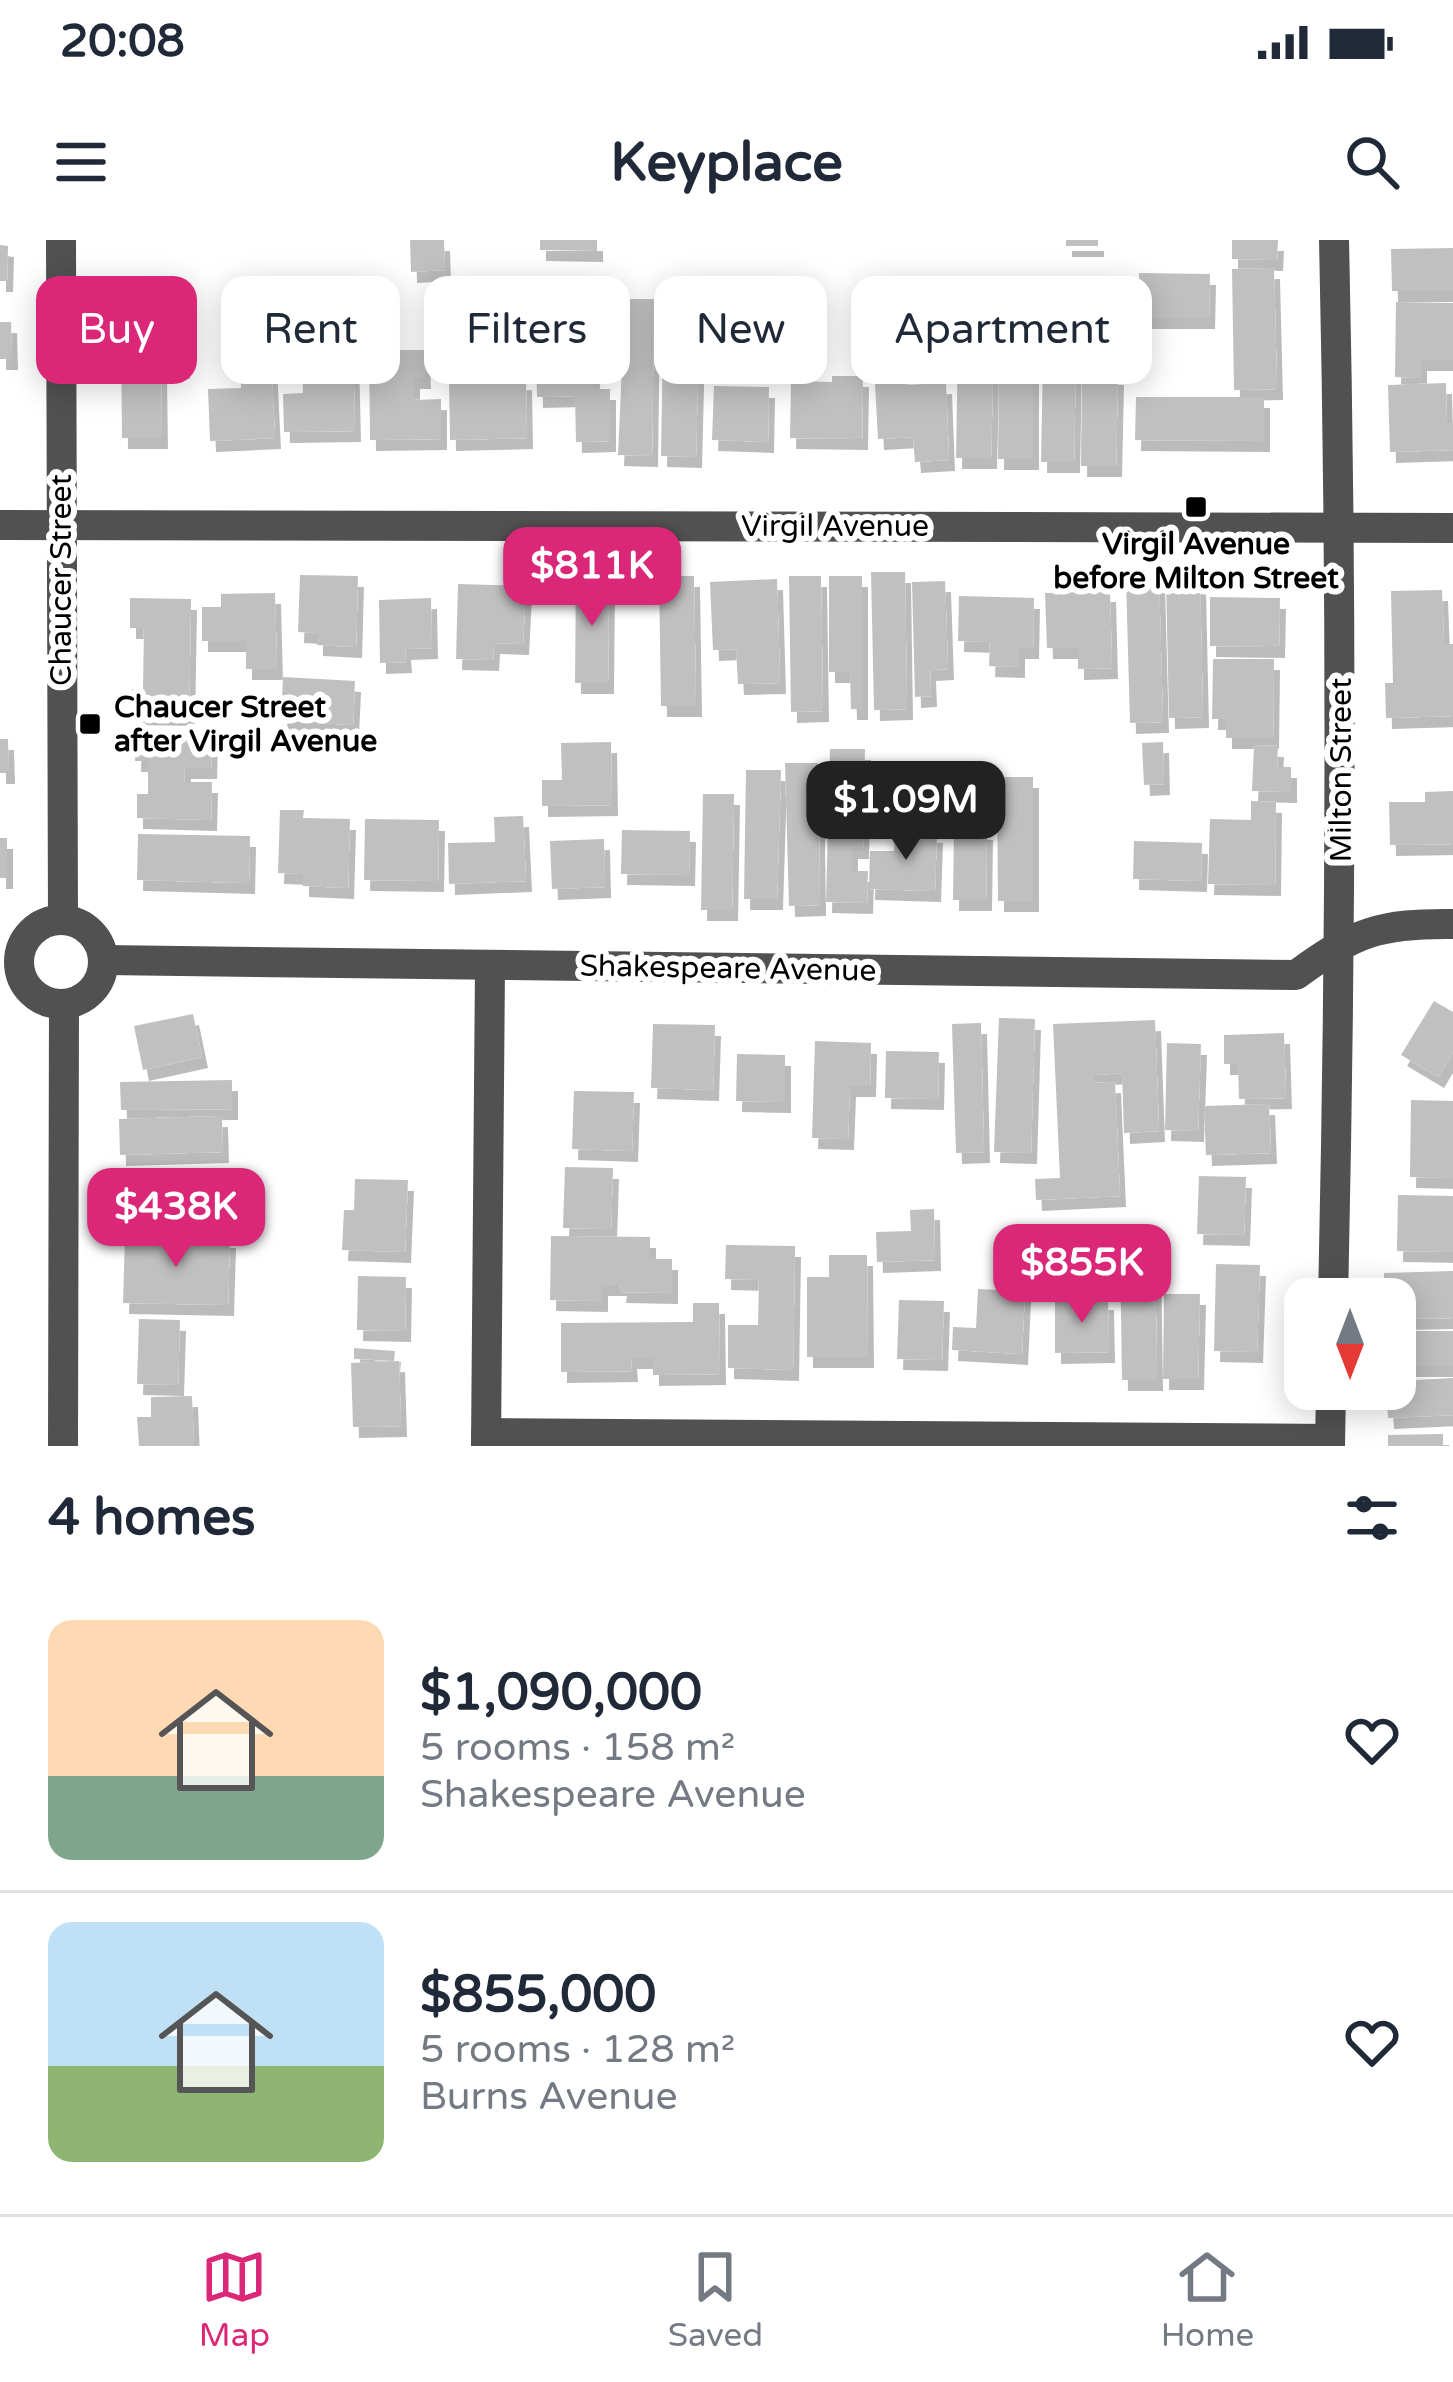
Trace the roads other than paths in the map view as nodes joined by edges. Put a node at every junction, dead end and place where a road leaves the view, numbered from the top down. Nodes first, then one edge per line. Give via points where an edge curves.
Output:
1 (62, 240) edge
2 (1334, 240) edge
3 (0, 524) edge
4 (60, 525) junction
5 (1341, 527) junction
6 (1453, 528) edge
7 (63, 919) junction
8 (1453, 923) edge
9 (1341, 942) junction
10 (9, 960) edge
11 (104, 960) junction
12 (490, 966) junction
13 (64, 1004) junction
14 (1333, 1278) edge
15 (1331, 1410) edge
16 (486, 1440) edge
17 (1330, 1442) edge
18 (63, 1446) edge

1 - 4 street, Chaucer Street
2 - 5 street, Milton Street
3 - 4 street, Virgil Avenue
4 - 5 street, Virgil Avenue
4 - 7 street, Chaucer Street
5 - 6 street, Virgil Avenue
5 - 9 street, Milton Street
7 - 10 street via 42,924
7 - 11 street via 83,925
8 - 9 street, Shakespeare Avenue via 1399,923
9 - 12 street, Shakespeare Avenue via 1296,975
9 - 14 street, Milton Street
10 - 13 street via 41,999
11 - 12 street, Shakespeare Avenue
11 - 13 street via 99,981
12 - 16 street
13 - 18 street
15 - 17 street
16 - 17 street

